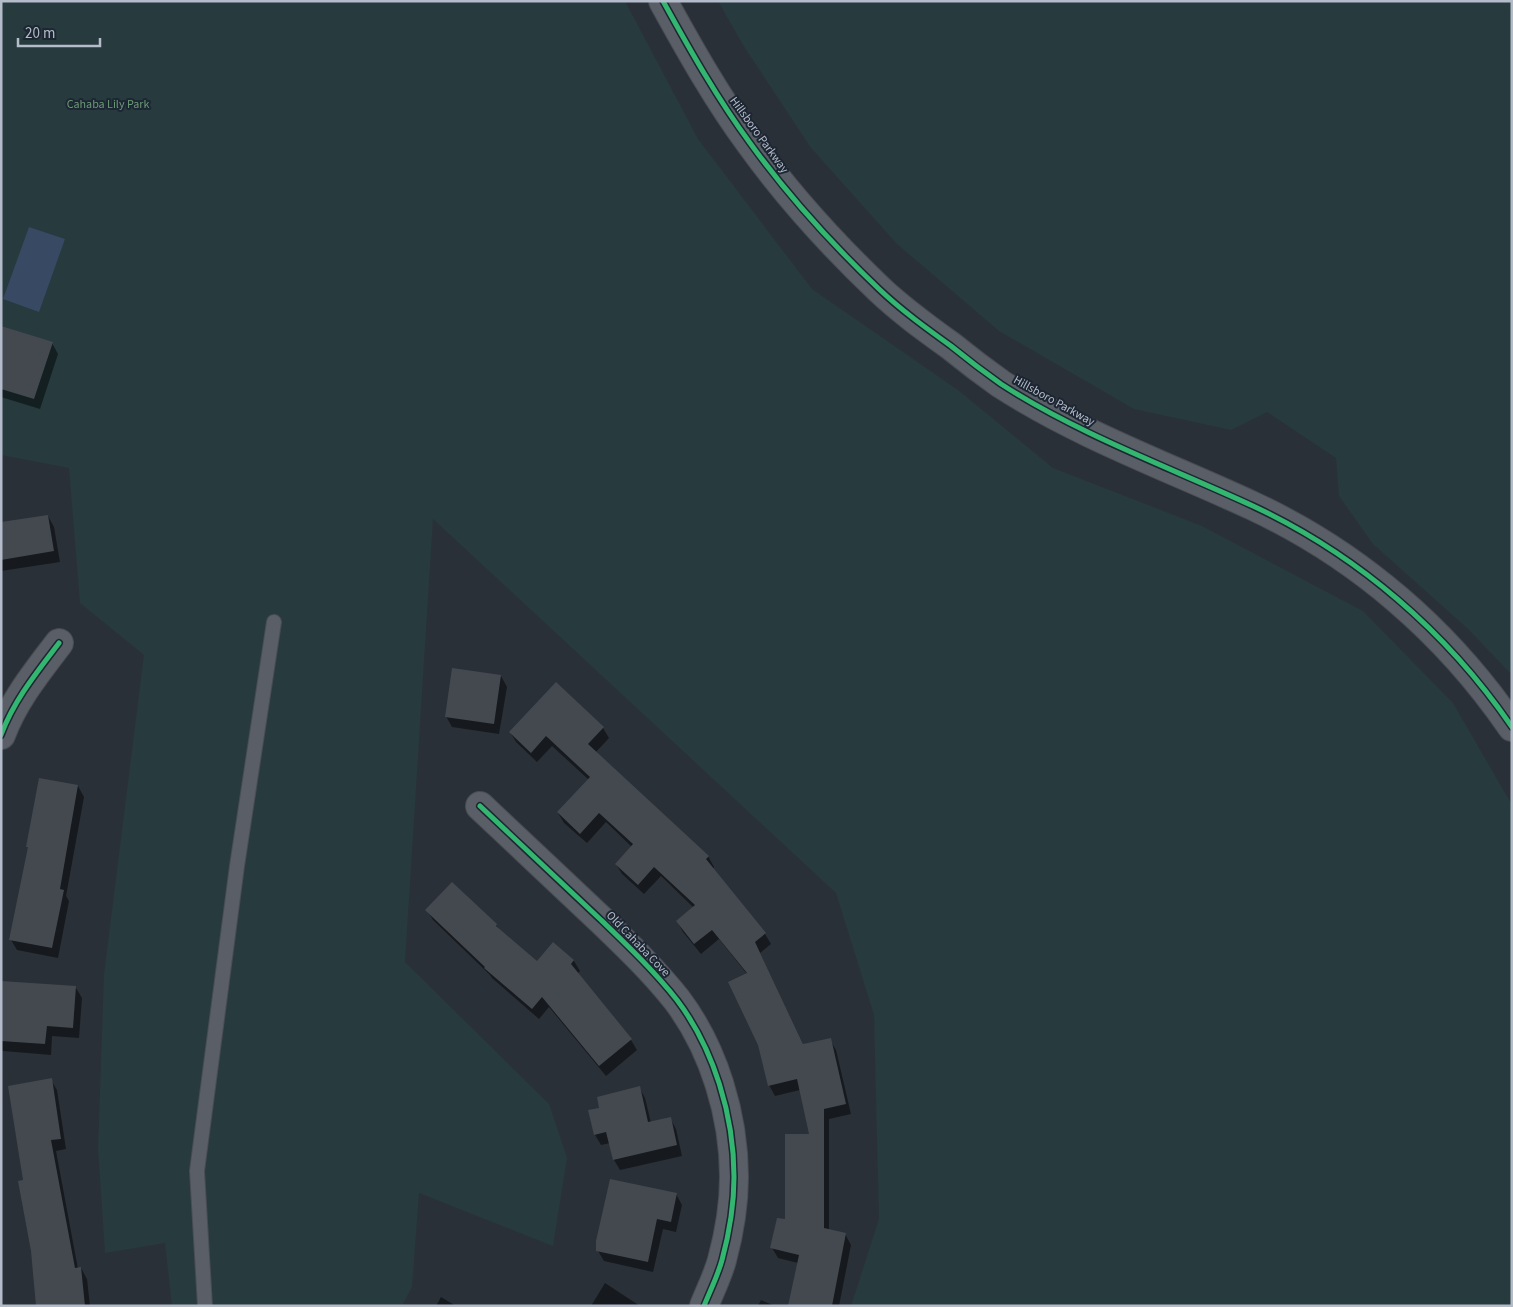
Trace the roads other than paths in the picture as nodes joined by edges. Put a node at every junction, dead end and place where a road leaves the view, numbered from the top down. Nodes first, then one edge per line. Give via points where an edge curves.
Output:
1 (663, 1) edge
2 (274, 622) dead end
3 (59, 642) dead end
4 (1512, 727) edge
5 (1, 735) edge
6 (480, 806) dead end
7 (205, 1306) edge
8 (704, 1306) edge

1 - 4 street, Hillsboro Parkway via 699,66 750,143 819,226 881,291 1001,383 1042,407 1140,457 1286,523 1350,562 1412,611 1453,653
2 - 7 lane via 237,866 197,1171
3 - 5 street via 18,697
6 - 8 street, Old Cahaba Cove via 651,968 695,1027 715,1071 733,1146 734,1179 732,1211 722,1261

